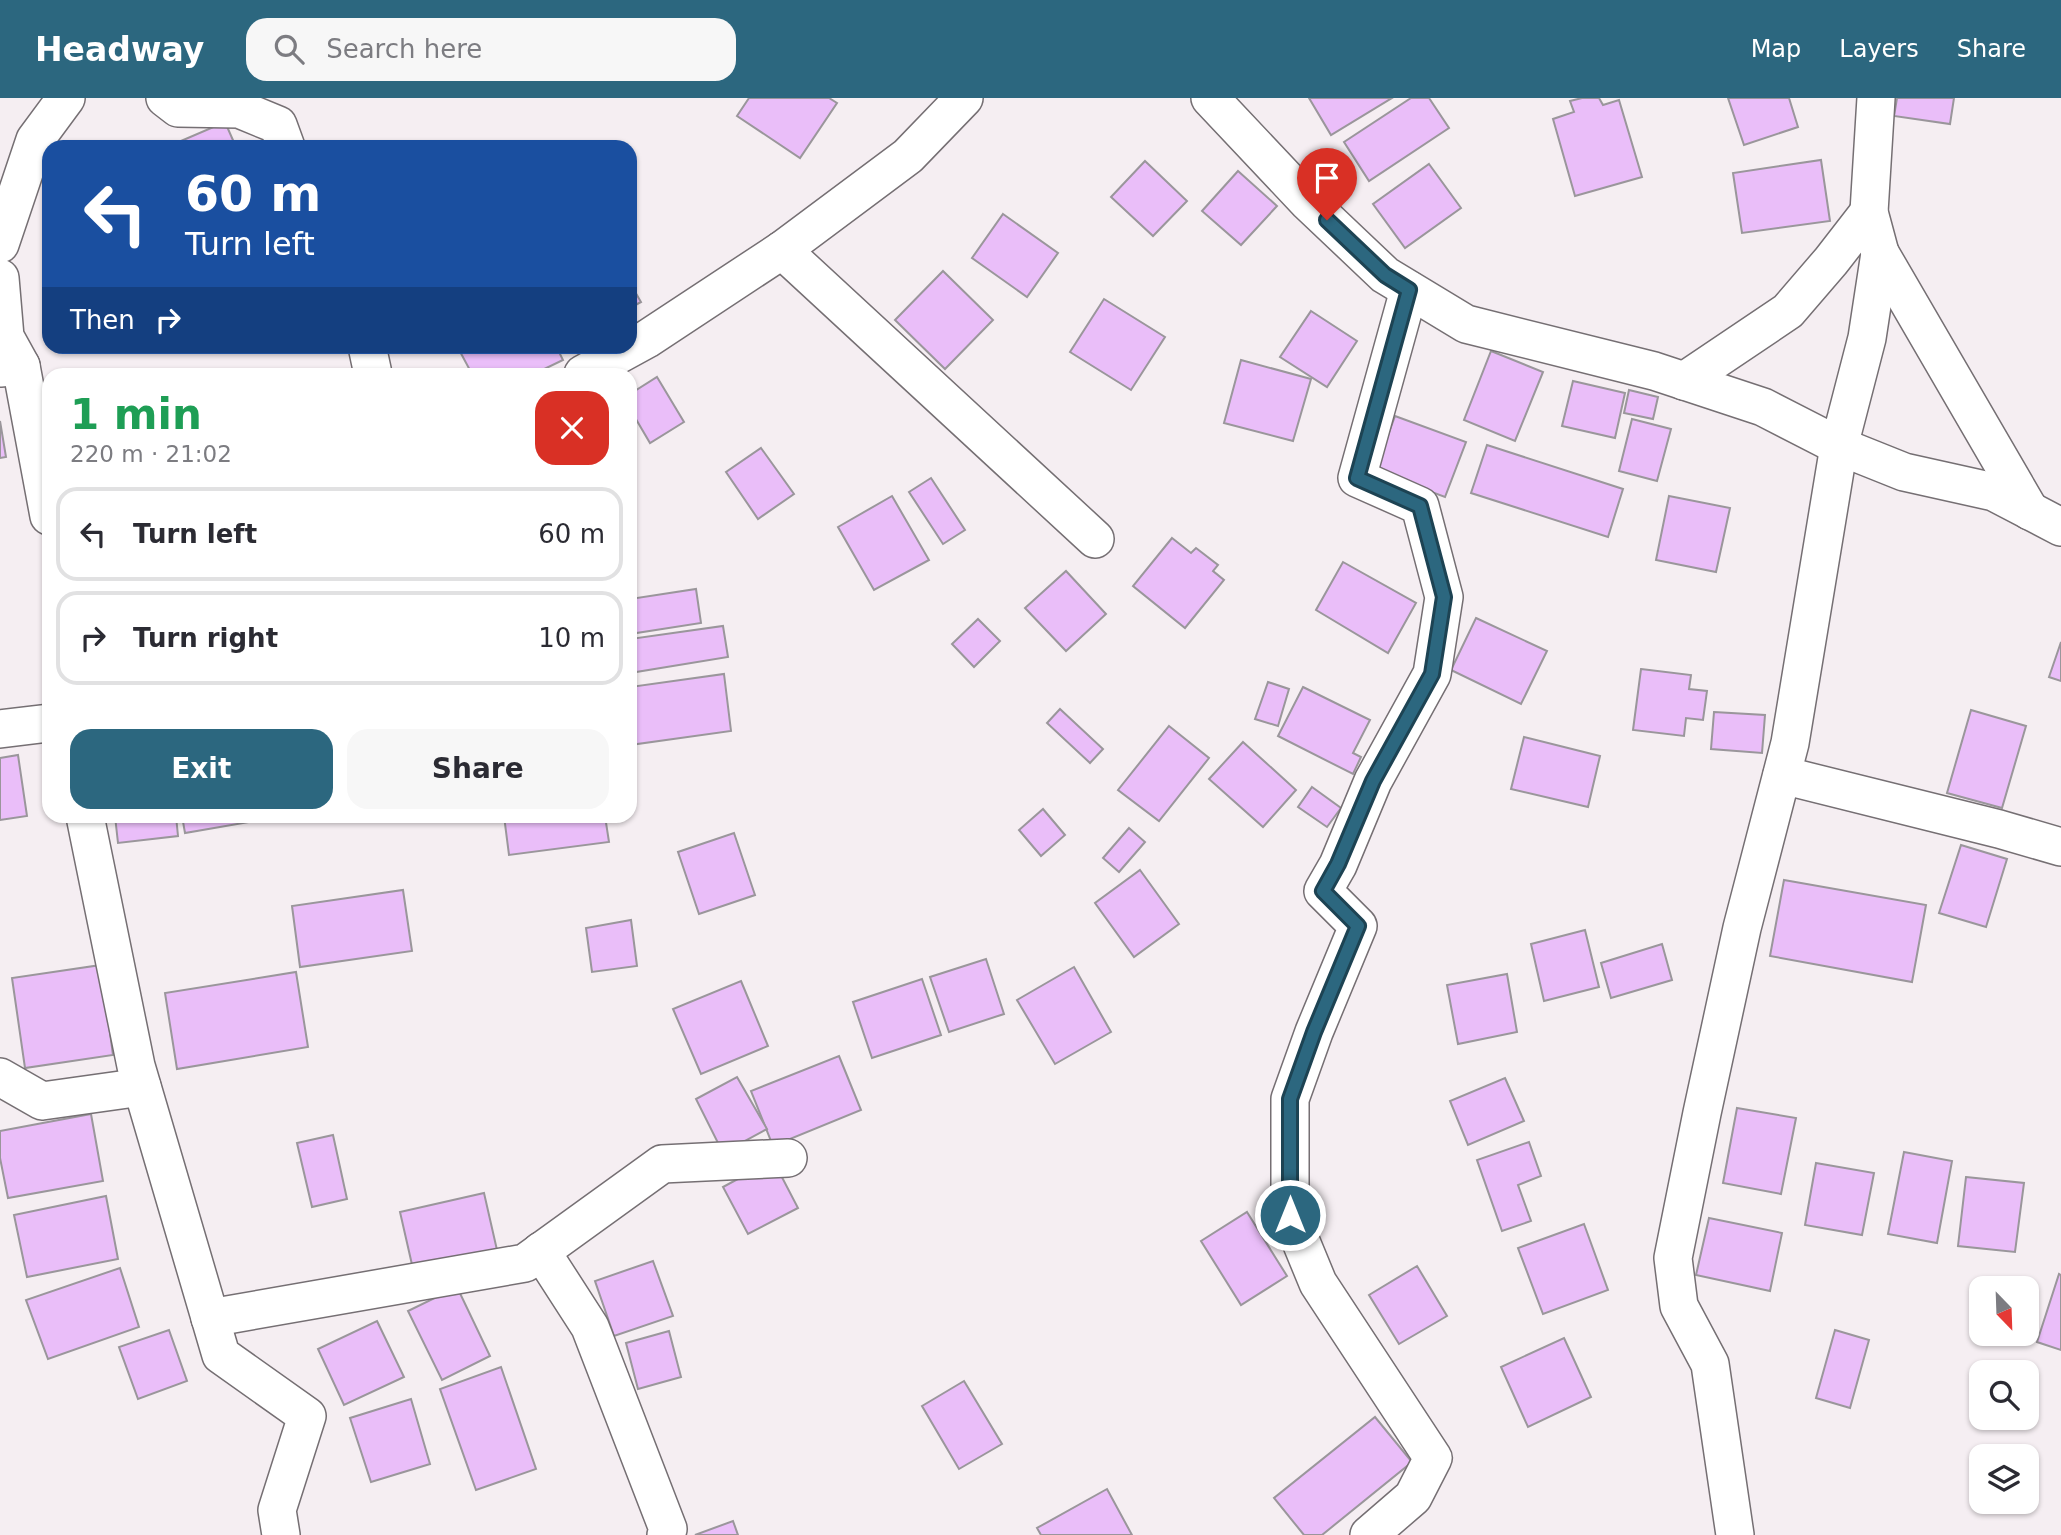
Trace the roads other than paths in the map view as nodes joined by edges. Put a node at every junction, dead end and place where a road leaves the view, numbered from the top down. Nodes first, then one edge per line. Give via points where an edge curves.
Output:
1 (66, 98) edge
2 (165, 98) edge
3 (964, 98) edge
4 (1210, 98) edge
5 (1876, 98) edge
6 (283, 140) edge
7 (1869, 212) junction
8 (0, 244) edge
9 (782, 250) junction
10 (1880, 253) junction
11 (0, 278) edge
12 (1409, 290) junction
13 (637, 344) edge
14 (620, 354) edge
15 (11, 367) edge
16 (594, 368) edge
17 (1684, 381) junction
18 (1839, 446) junction
19 (42, 488) edge
20 (2046, 519) edge
21 (1095, 539) dead end
22 (42, 724) edge
23 (0, 729) edge
24 (1782, 775) junction
25 (86, 823) edge
26 (2061, 847) edge
27 (0, 1077) edge
28 (142, 1087) junction
29 (788, 1158) dead end
30 (541, 1251) junction
31 (210, 1318) junction
32 (281, 1535) edge
33 (666, 1535) edge
34 (1369, 1535) edge
35 (1735, 1535) edge

1 - 8 street via 35,140
2 - 6 street via 178,108 239,109 278,125
3 - 9 street via 908,156
4 - 12 street via 1308,202 1385,275
5 - 7 street
7 - 10 street
7 - 17 street via 1788,311
9 - 13 street
9 - 21 street
10 - 18 street via 1867,338
10 - 20 street
11 - 15 street
12 - 17 street via 1466,324
12 - 34 street via 1357,478 1420,506 1444,597 1432,674 1373,781 1323,891 1358,926 1290,1099 1290,1215 1318,1283 1433,1458 1413,1497
14 - 16 street
15 - 19 street
17 - 18 street via 1763,407
18 - 20 street via 1904,472 1994,492
18 - 24 street
22 - 23 street
24 - 26 street
24 - 35 street via 1739,942 1673,1258 1679,1306 1710,1364
25 - 28 street
27 - 28 street via 42,1101
28 - 31 street
29 - 30 street via 662,1164
30 - 31 street via 525,1263
30 - 33 street via 590,1327 668,1529
31 - 32 street via 220,1355 307,1416 277,1510

